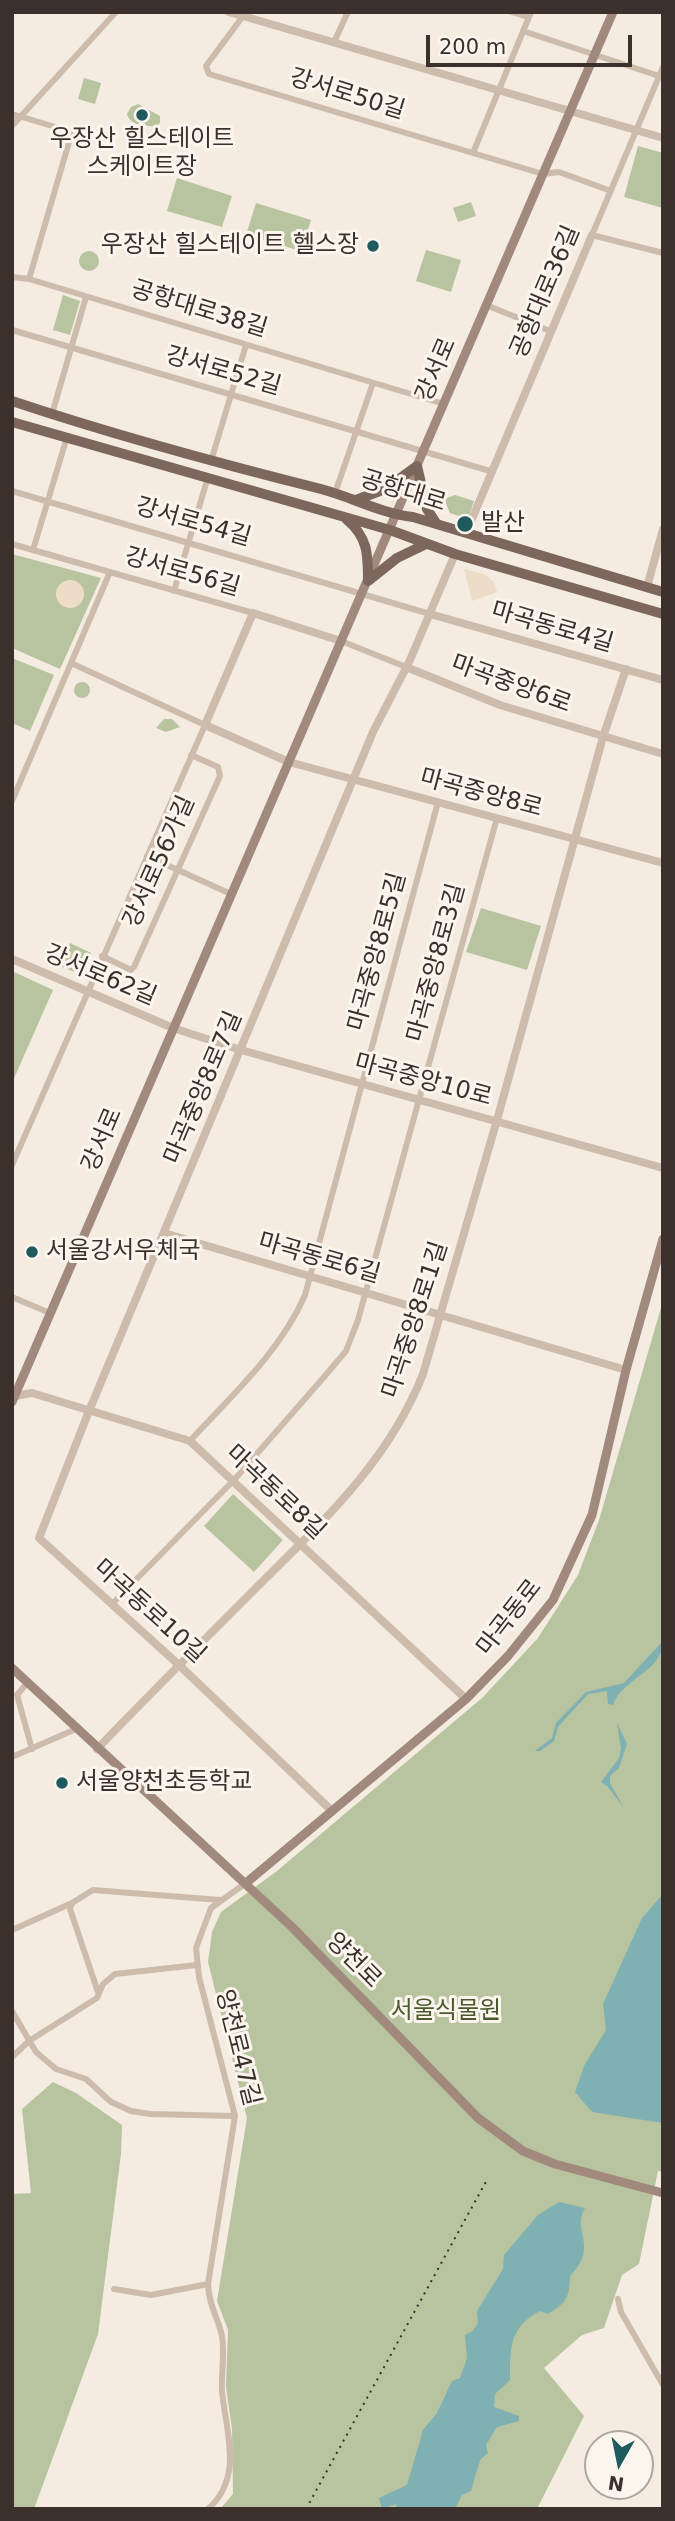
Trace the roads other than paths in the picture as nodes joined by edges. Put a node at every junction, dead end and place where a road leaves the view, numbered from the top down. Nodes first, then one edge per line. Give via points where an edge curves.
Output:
1 (116, 12) edge
2 (229, 12) edge
3 (348, 12) edge
4 (512, 12) edge
5 (612, 12) edge
6 (245, 15) edge
7 (530, 15) edge
8 (523, 31) junction
9 (334, 42) junction
10 (594, 55) junction
11 (663, 67) edge
12 (659, 76) junction
13 (497, 90) junction
14 (570, 112) junction
15 (12, 114) edge
16 (22, 116) junction
17 (12, 126) edge
18 (637, 131) junction
19 (663, 138) edge
20 (472, 153) junction
21 (543, 174) junction
22 (611, 191) junction
23 (592, 235) junction
24 (663, 253) edge
25 (12, 278) edge
26 (29, 279) junction
27 (86, 297) junction
28 (486, 305) junction
29 (12, 330) edge
30 (550, 331) junction
31 (246, 345) junction
32 (72, 348) junction
33 (373, 383) junction
34 (231, 394) junction
35 (12, 401) edge
36 (444, 404) junction
37 (52, 414) junction
38 (12, 422) edge
39 (356, 431) junction
40 (66, 437) junction
41 (424, 451) junction
42 (211, 461) junction
43 (417, 466) junction
44 (489, 471) junction
45 (208, 477) junction
46 (12, 491) edge
47 (335, 493) junction
48 (356, 500) junction
49 (48, 501) junction
50 (396, 515) junction
51 (341, 516) junction
52 (436, 523) junction
53 (663, 529) edge
54 (390, 530) junction
55 (466, 533) junction
56 (189, 542) junction
57 (12, 544) edge
58 (426, 544) junction
59 (33, 550) junction
60 (455, 554) junction
61 (110, 572) junction
62 (368, 580) junction
63 (647, 587) junction
64 (174, 590) junction
65 (362, 592) junction
66 (663, 592) edge
67 (253, 613) junction
68 (430, 614) junction
69 (663, 614) edge
70 (341, 641) junction
71 (71, 663) junction
72 (406, 667) junction
73 (626, 669) junction
74 (663, 680) edge
75 (205, 725) junction
76 (603, 737) junction
77 (663, 754) edge
78 (191, 755) junction
79 (289, 762) junction
80 (355, 779) junction
81 (12, 801) edge
82 (439, 802) junction
83 (496, 818) junction
84 (576, 839) junction
85 (146, 856) junction
86 (663, 863) edge
87 (176, 869) junction
88 (232, 894) junction
89 (102, 956) junction
90 (12, 959) edge
91 (87, 991) junction
92 (173, 1028) junction
93 (240, 1050) junction
94 (362, 1085) junction
95 (420, 1100) junction
96 (498, 1120) junction
97 (12, 1165) edge
98 (663, 1168) edge
99 (163, 1233) junction
100 (663, 1239) edge
101 (310, 1276) junction
102 (366, 1293) junction
103 (12, 1297) edge
104 (50, 1312) junction
105 (439, 1315) junction
106 (626, 1370) junction
107 (13, 1398) edge
108 (89, 1411) junction
109 (190, 1441) junction
110 (234, 1480) junction
111 (301, 1543) junction
112 (112, 1604) junction
113 (179, 1665) junction
114 (12, 1668) edge
115 (27, 1682) junction
116 (466, 1699) junction
117 (76, 1729) junction
118 (32, 1749) junction
119 (97, 1749) junction
120 (12, 1757) edge
121 (332, 1811) junction
122 (246, 1883) junction
123 (220, 1900) junction
124 (72, 1903) junction
125 (12, 1930) edge
126 (197, 1965) junction
127 (98, 1992) junction
128 (12, 2011) edge
129 (29, 2041) junction
130 (12, 2057) edge
131 (235, 2116) junction
132 (663, 2193) edge
133 (208, 2284) junction
134 (114, 2290) dead end
135 (618, 2299) dead end
136 (663, 2385) edge
137 (208, 2509) edge

1 - 16 street
2 - 6 street
3 - 9 street
4 - 7 street
5 - 10 main road, 강서로
6 - 9 street
6 - 20 street, 강서로50길 via 212,55 206,66 209,74
7 - 8 street
8 - 10 street
8 - 13 street
9 - 13 street
10 - 12 street
10 - 14 main road, 강서로
11 - 12 street, 공항대로36길
12 - 18 street, 공항대로36길
13 - 14 street
13 - 20 street
14 - 18 street
14 - 21 main road, 강서로
15 - 16 street
16 - 17 street
16 - 26 street via 72,132
18 - 19 street
18 - 22 street, 공항대로36길
20 - 21 street, 강서로50길
21 - 22 street via 559,172
21 - 28 main road, 강서로
22 - 23 street, 공항대로36길
23 - 24 street
23 - 30 street, 공항대로36길
25 - 26 street, 공항대로38길
26 - 27 street, 공항대로38길
27 - 31 street, 공항대로38길
27 - 32 street
28 - 30 street
28 - 36 main road, 강서로
29 - 32 street, 강서로52길
30 - 44 street, 공항대로36길
31 - 33 street, 공항대로38길
31 - 34 street
32 - 34 street, 강서로52길
32 - 37 street
33 - 36 street, 공항대로38길
33 - 39 street
34 - 39 street, 강서로52길
34 - 42 street
35 - 37 main road, 공항대로
36 - 41 main road, 강서로
37 - 42 main road, 공항대로
38 - 40 main road, 공항대로
39 - 41 street, 강서로52길
39 - 47 street
40 - 45 main road, 공항대로
40 - 49 street
41 - 43 main road, 강서로
41 - 44 street
42 - 47 main road, 공항대로
43 - 48 main road via 385,489
43 - 50 main road, 강서로
43 - 52 main road via 427,509
44 - 55 street, 공항대로36길
45 - 51 main road, 공항대로
45 - 56 street
46 - 49 street, 강서로54길
47 - 48 main road, 공항대로
48 - 50 main road, 공항대로
49 - 56 street, 강서로54길
49 - 59 street
50 - 52 main road, 공항대로
50 - 54 main road, 강서로
51 - 54 main road, 공항대로
51 - 62 main road via 365,542
52 - 55 main road, 공항대로
53 - 63 street
54 - 58 main road, 공항대로
54 - 62 main road, 강서로
55 - 63 main road, 공항대로
56 - 64 street
56 - 65 street, 강서로54길
57 - 59 street, 강서로56길
58 - 60 main road, 공항대로
58 - 62 main road
59 - 61 street, 강서로56길
60 - 68 street
60 - 69 main road, 공항대로
61 - 64 street, 강서로56길
61 - 71 street
62 - 65 main road, 강서로
63 - 66 main road, 공항대로
64 - 67 street, 강서로56길
65 - 68 street
65 - 70 main road, 강서로
67 - 70 street, 강서로56길
67 - 75 street, 강서로56가길
68 - 72 street
68 - 73 street, 마곡동로4길
70 - 72 street
70 - 79 main road, 강서로
71 - 75 street
71 - 81 street
72 - 76 street, 마곡중앙6로 via 500,705
72 - 80 street
73 - 74 street, 마곡동로4길
73 - 76 street
75 - 78 street, 강서로56가길
75 - 79 street
76 - 77 street, 마곡중앙6로
76 - 84 street
78 - 85 street, 강서로56가길
78 - 87 street, 강서로56가길 via 218,767 221,773
79 - 80 street, 마곡중앙8로
79 - 88 main road, 강서로
80 - 82 street, 마곡중앙8로
80 - 93 street, 마곡중앙8로7길
82 - 83 street, 마곡중앙8로
82 - 94 street, 마곡중앙8로5길
83 - 84 street, 마곡중앙8로
83 - 95 street, 마곡중앙8로3길
84 - 86 street, 마곡중앙8로
84 - 96 street, 마곡중앙8로1길
85 - 87 street
85 - 89 street, 강서로56가길
87 - 88 street
87 - 89 street, 강서로56가길 via 133,970
88 - 92 main road, 강서로
89 - 91 street, 강서로56가길
90 - 91 street, 강서로62길
91 - 92 street, 강서로62길
91 - 97 street, 강서로56가길
92 - 93 street, 마곡중앙10로
92 - 104 main road, 강서로
93 - 94 street, 마곡중앙10로
93 - 99 street, 마곡중앙8로7길
94 - 95 street, 마곡중앙10로
94 - 101 street, 마곡중앙8로5길
95 - 96 street, 마곡중앙10로
95 - 102 street, 마곡중앙8로3길
96 - 98 street, 마곡중앙10로
96 - 105 street, 마곡중앙8로1길
99 - 101 street, 마곡동로6길
99 - 108 street, 마곡중앙8로7길
100 - 106 main road, 마곡동로
101 - 102 street, 마곡동로6길
101 - 109 street, 마곡중앙8로5길 via 295,1319
102 - 105 street, 마곡동로6길
102 - 110 street, 마곡중앙8로3길 via 346,1352
103 - 104 street
104 - 107 main road, 강서로
105 - 106 street, 마곡동로6길
105 - 111 street, 마곡중앙8로1길 via 423,1374 394,1436
106 - 116 main road, 마곡동로 via 592,1515 557,1591 508,1656
107 - 108 street, 마곡동로8길 via 32,1394
108 - 109 street, 마곡동로8길
108 - 112 street, 마곡동로10길 via 39,1538
109 - 110 street, 마곡동로8길
110 - 111 street, 마곡동로8길
110 - 112 street, 마곡중앙8로3길
111 - 113 street, 마곡중앙8로1길
111 - 116 street, 마곡동로8길
112 - 113 street, 마곡동로10길
113 - 119 street, 마곡중앙8로1길
113 - 121 street, 마곡동로10길
114 - 115 main road, 양천로
115 - 117 main road, 양천로
115 - 118 street via 17,1695
116 - 121 main road, 마곡동로
117 - 118 street
117 - 119 main road, 양천로
118 - 120 street
119 - 122 main road, 양천로
121 - 122 main road, 마곡동로
122 - 123 street, 양천로47길
122 - 132 main road, 양천로 via 478,2118 509,2142 555,2164
123 - 124 street via 93,1890
123 - 126 street, 양천로47길 via 211,1908 196,1948
124 - 125 street
124 - 127 street via 70,1909
126 - 127 street via 116,1974
126 - 131 street, 양천로47길
127 - 129 street via 97,1998
128 - 129 street
129 - 130 street
129 - 131 street via 56,2069 86,2078 111,2102 131,2111
131 - 133 street, 양천로47길
133 - 134 street via 151,2295
133 - 137 street, 양천로47길 via 209,2305 222,2336 222,2388 232,2463 225,2491
135 - 136 street

